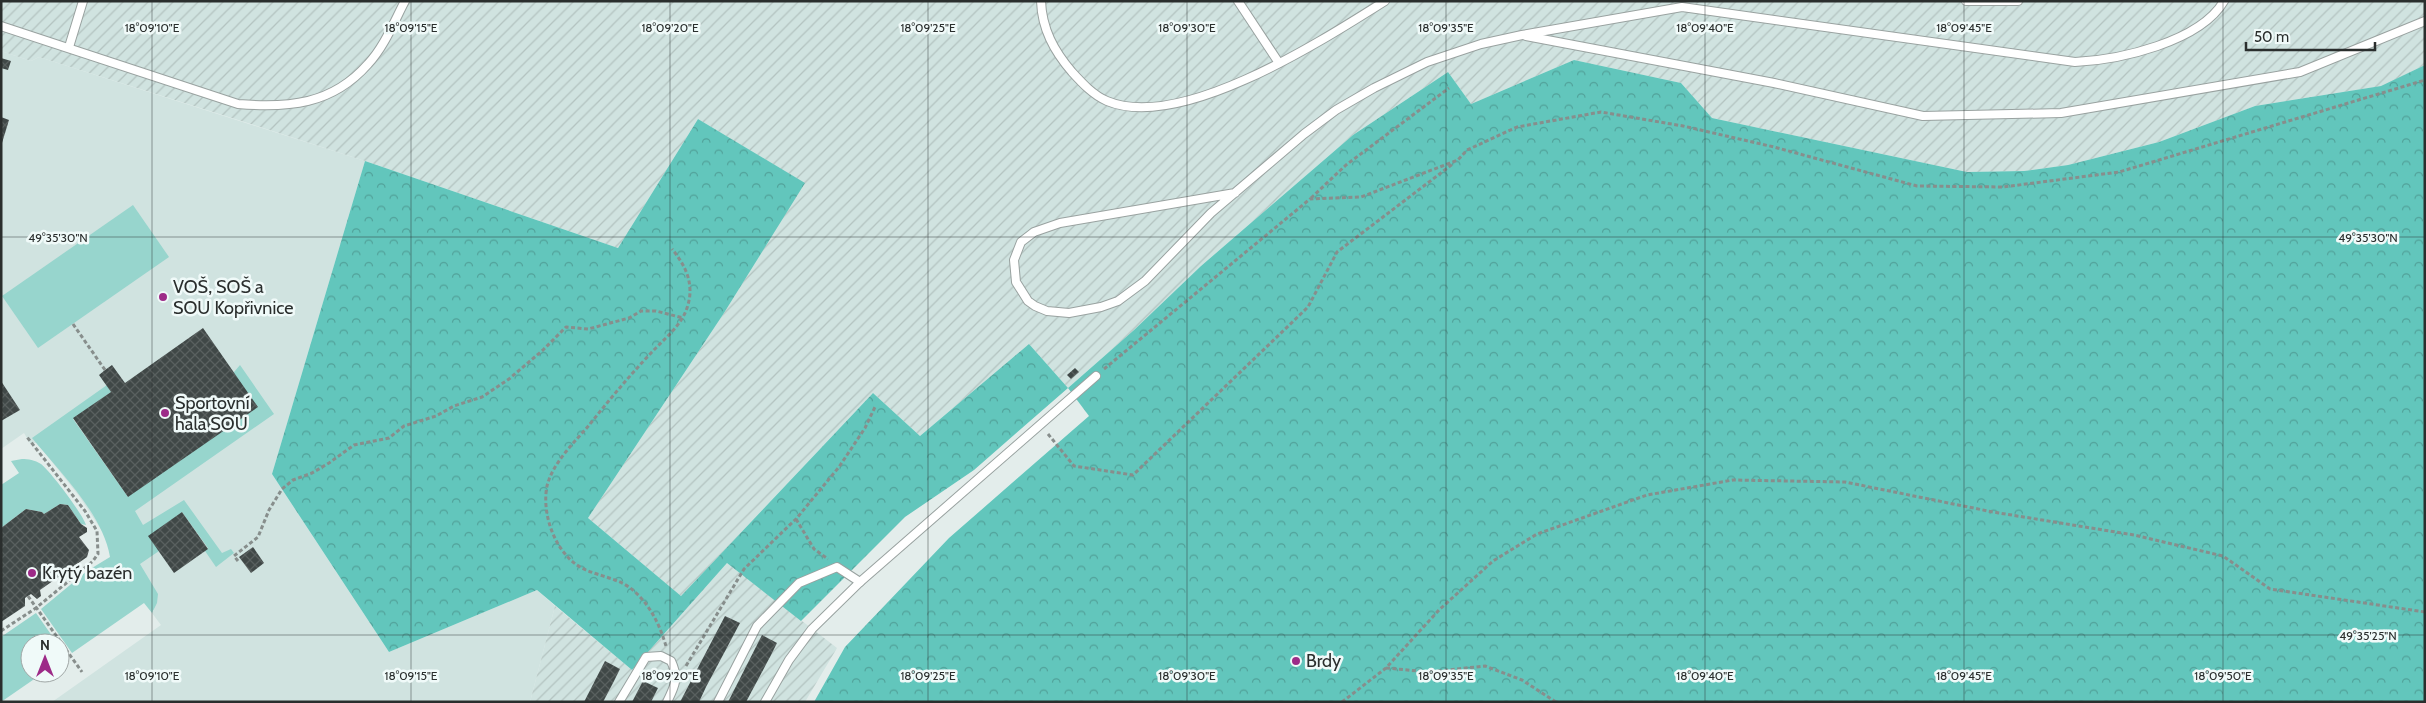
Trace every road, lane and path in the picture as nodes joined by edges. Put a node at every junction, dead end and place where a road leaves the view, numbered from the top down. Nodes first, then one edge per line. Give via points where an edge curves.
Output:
1 (83, 1) edge
2 (405, 1) edge
3 (1041, 1) edge
4 (1238, 1) edge
5 (1385, 1) edge
6 (1966, 1) edge
7 (2018, 1) edge
8 (2224, 1) edge
9 (1682, 4) edge
10 (2425, 22) edge
11 (1, 26) edge
12 (1522, 35) junction
13 (69, 47) junction
14 (1280, 63) junction
15 (2425, 80) edge
16 (1449, 88) dead end
17 (1458, 160) junction
18 (1235, 193) junction
19 (1310, 199) junction
20 (672, 249) dead end
21 (683, 318) junction
22 (73, 324) dead end
23 (104, 370) dead end
24 (1096, 376) joint
25 (874, 407) dead end
26 (1040, 425) junction
27 (27, 437) dead end
28 (796, 519) junction
29 (238, 561) dead end
30 (838, 567) junction
31 (860, 582) junction
32 (28, 596) dead end
33 (36, 608) junction
34 (2425, 612) edge
35 (1, 631) edge
36 (671, 661) junction
37 (1386, 668) junction
38 (82, 672) dead end
39 (676, 684) junction
40 (619, 702) edge
41 (667, 702) edge
42 (718, 702) edge
43 (765, 702) edge
44 (1342, 702) edge
45 (1556, 702) edge

1 - 13 lane
2 - 13 lane via 369,64 333,91 296,105 238,104
3 - 14 lane via 1045,29 1066,65 1086,87 1115,104 1161,104 1202,96
4 - 14 lane
5 - 14 lane
6 - 7 lane
8 - 9 lane via 2203,23 2171,40 2104,61 2075,62
9 - 12 lane
10 - 12 lane via 2300,72 2061,113 1923,116 1774,83
11 - 13 lane
12 - 18 lane via 1449,54 1374,88 1304,134
15 - 17 path via 2119,172 2003,187 1917,186 1774,147 1683,126 1601,112 1517,127 1467,150
16 - 19 path via 1346,165
17 - 19 path via 1360,197
17 - 26 path via 1337,252 1308,307 1133,476 1074,466
18 - 18 lane via 1145,281 1112,304 1077,313 1047,311 1028,301 1016,282 1015,254 1021,242 1034,232 1060,223
19 - 24 path
20 - 21 path via 685,265 690,284
21 - 29 path via 641,311 588,329 566,327 543,350 482,397 404,426 390,438 354,445 312,473 293,480 282,489 258,536 234,556
21 - 36 path via 619,387 564,454 548,486 546,518 566,557 584,570 633,590 656,620
22 - 23 path
24 - 26 lane
25 - 28 path via 865,428 839,467
26 - 31 lane
27 - 33 path via 85,511 97,531 99,546 93,561
28 - 30 path via 814,549
28 - 39 path via 744,570
30 - 31 lane
30 - 42 lane via 799,583 758,626
31 - 43 lane via 812,629 789,660
32 - 33 path
33 - 35 path
33 - 38 path
34 - 37 path via 2270,589 2224,556 2134,534 1993,512 1845,482 1733,480 1647,495 1537,534 1493,561 1439,610
36 - 39 lane
36 - 40 lane via 661,656 646,657
37 - 44 path
37 - 45 path via 1429,672 1485,666 1522,680
39 - 41 lane

